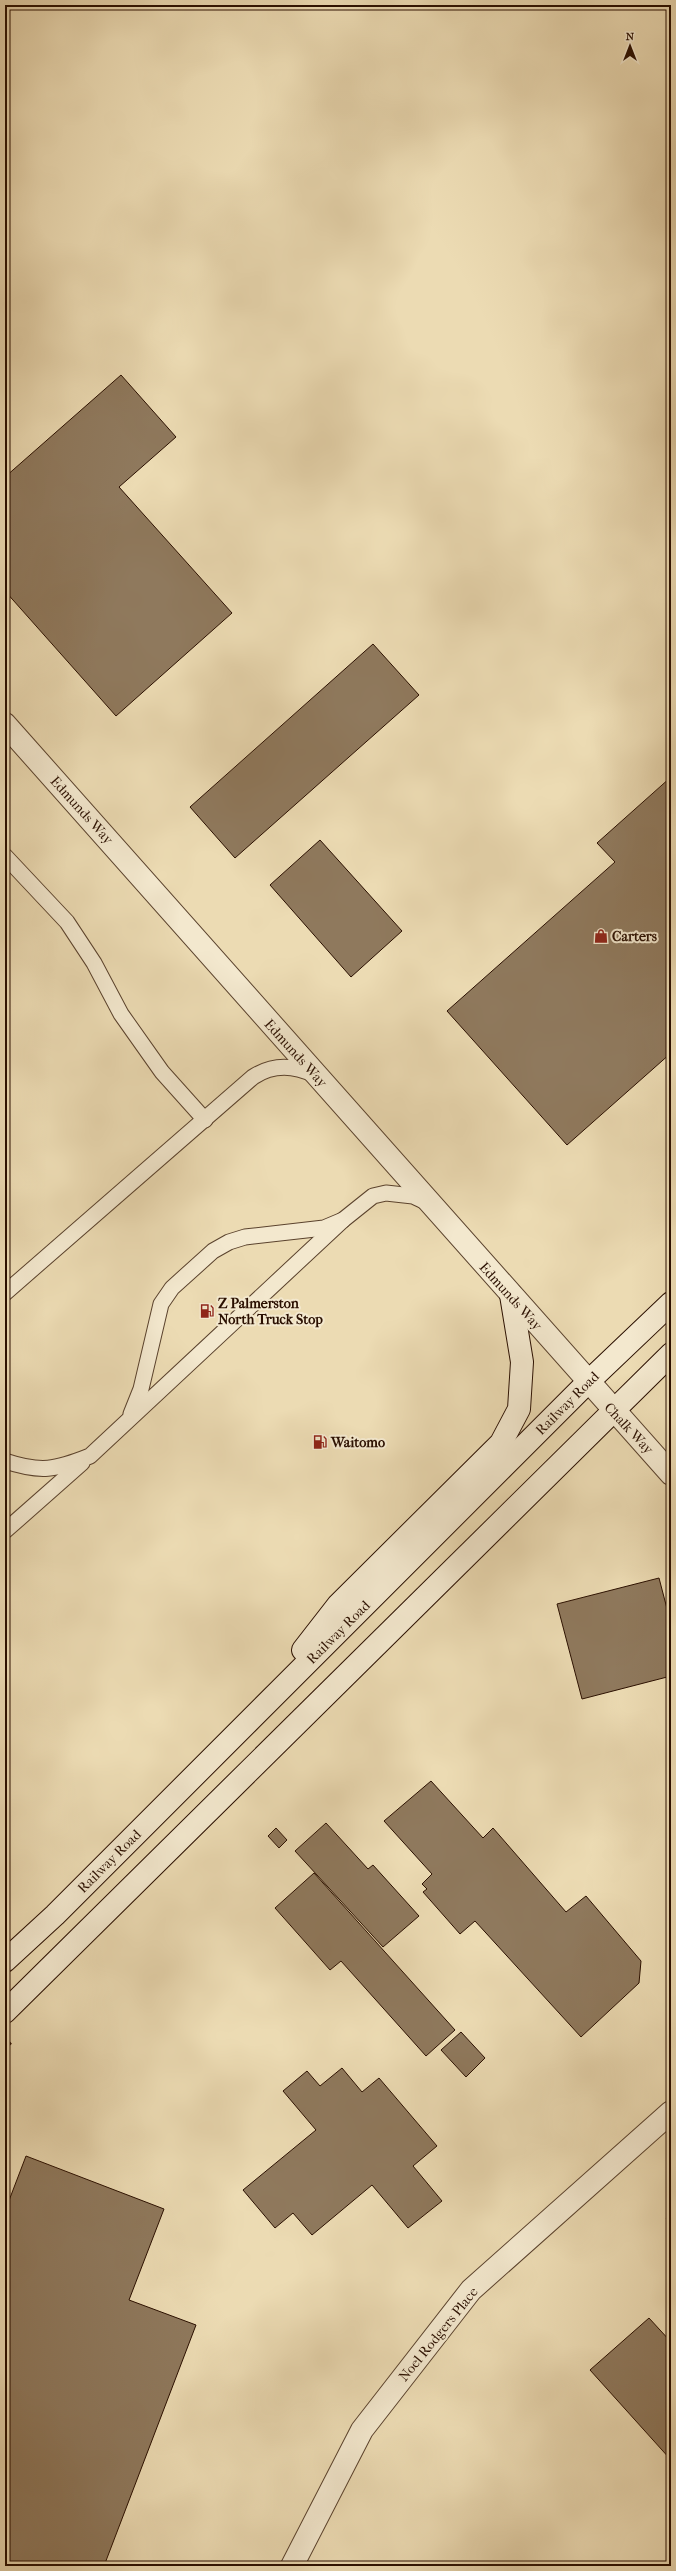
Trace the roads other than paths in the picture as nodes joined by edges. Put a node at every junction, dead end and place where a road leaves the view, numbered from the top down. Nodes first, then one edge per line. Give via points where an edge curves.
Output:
1 (5, 724) edge
2 (5, 856) edge
3 (318, 1078) junction
4 (205, 1120) junction
5 (429, 1203) junction
6 (343, 1220) junction
7 (5, 1293) edge
8 (511, 1295) junction
9 (671, 1303) edge
10 (671, 1354) edge
11 (588, 1382) junction
12 (614, 1412) junction
13 (124, 1425) junction
14 (112, 1437) junction
15 (5, 1461) edge
16 (671, 1474) edge
17 (5, 1531) edge
18 (247, 1722) junction
19 (5, 1961) edge
20 (5, 2012) edge
21 (671, 2112) edge
22 (292, 2566) edge

1 - 3 main road, Edmunds Way
2 - 4 lane via 67,922 94,963 121,1014 162,1072
3 - 4 lane via 304,1070 289,1067 262,1071
3 - 5 main road, Edmunds Way
4 - 7 lane
5 - 6 lane via 413,1196 386,1193 363,1202
5 - 8 main road, Edmunds Way
6 - 13 lane
6 - 13 lane via 309,1231 245,1237 229,1242 213,1251 172,1288 161,1304 136,1406
8 - 11 main road, Edmunds Way
8 - 18 main road via 522,1362 519,1409 501,1443 338,1605
9 - 11 main road, Railway Road
10 - 12 main road
11 - 12 main road, Chalk Way
11 - 18 main road, Railway Road
12 - 16 main road, Chalk Way
12 - 20 main road
13 - 14 lane
14 - 15 lane via 90,1456 61,1468 29,1469
14 - 17 lane
18 - 19 main road, Railway Road via 55,1915
21 - 22 main road, Noel Rodgers Place via 471,2290 362,2430

